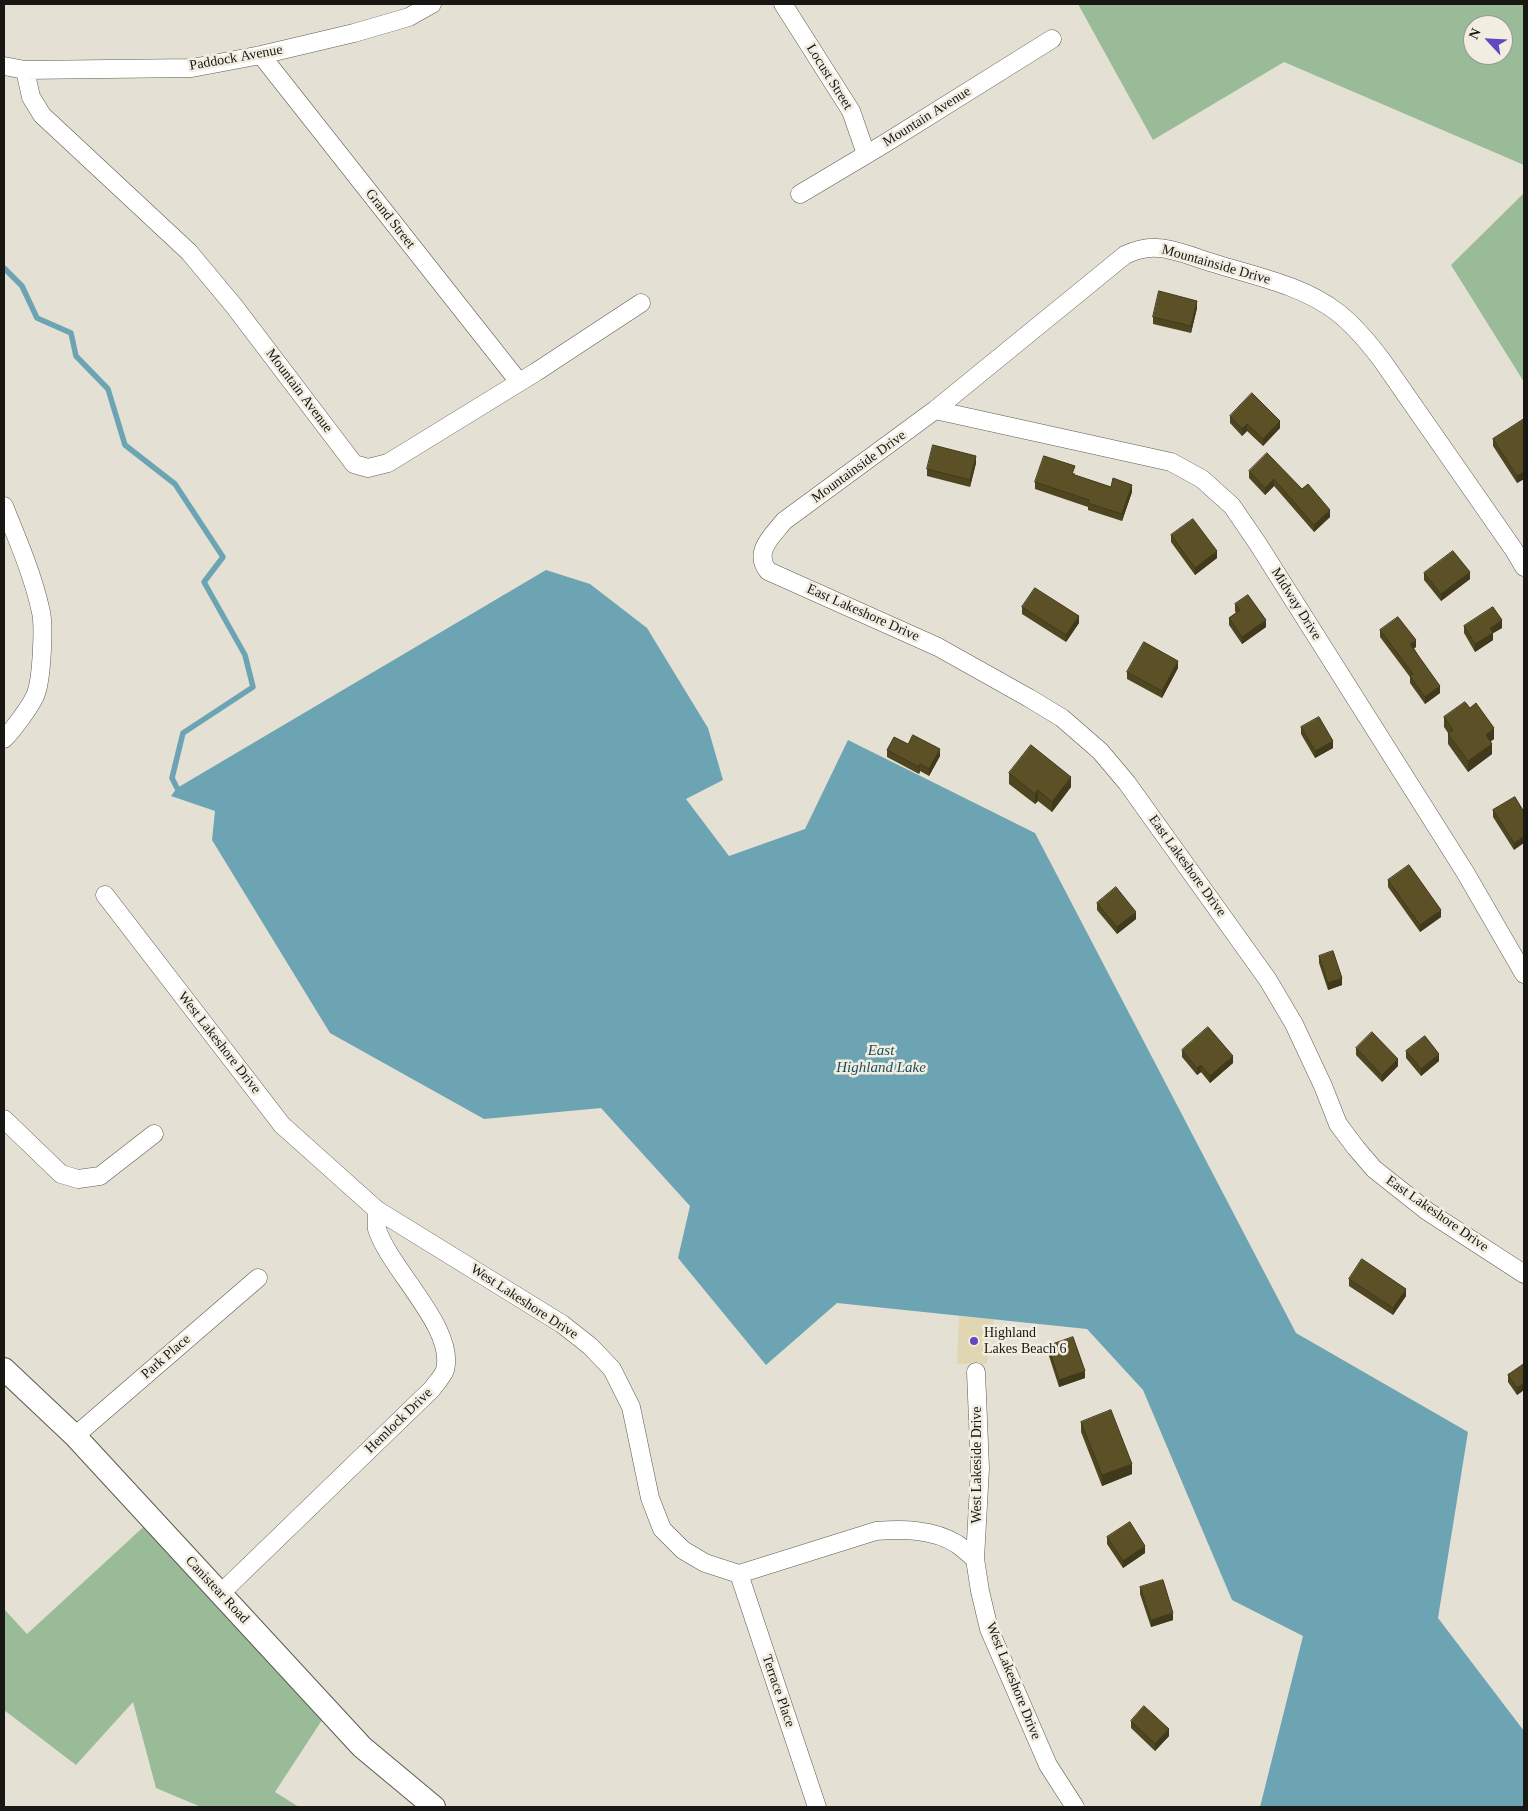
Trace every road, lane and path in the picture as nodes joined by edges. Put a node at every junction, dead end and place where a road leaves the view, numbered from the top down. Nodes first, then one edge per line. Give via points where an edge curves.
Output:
1 (432, 4) edge
2 (783, 4) edge
3 (1052, 39) dead end
4 (261, 55) junction
5 (4, 66) edge
6 (25, 70) junction
7 (866, 154) junction
8 (800, 194) dead end
9 (641, 303) dead end
10 (519, 382) junction
11 (935, 410) junction
12 (4, 506) edge
13 (762, 555) joint
14 (1524, 567) edge
15 (4, 739) edge
16 (105, 896) dead end
17 (1524, 974) edge
18 (4, 1119) edge
19 (154, 1134) dead end
20 (377, 1210) junction
21 (1524, 1274) edge
22 (258, 1278) dead end
23 (4, 1369) edge
24 (976, 1372) dead end
25 (75, 1436) junction
26 (975, 1559) junction
27 (739, 1574) junction
28 (220, 1593) junction
29 (434, 1807) edge
30 (816, 1807) edge
31 (1076, 1807) edge

1 - 4 street, Paddock Avenue via 409,17
2 - 7 street, Locust Street via 851,111
3 - 7 street, Mountain Avenue
4 - 6 street, Paddock Avenue via 192,68
4 - 10 street, Grand Street
5 - 6 street, Paddock Avenue
6 - 10 street, Mountain Avenue via 31,97 42,115 189,252 354,464 368,468 388,464
7 - 8 street, Mountain Avenue
9 - 10 street, Mountain Avenue
11 - 13 street, Mountainside Drive via 784,521 768,541
11 - 14 street, Mountainside Drive via 1125,256 1140,248 1176,252 1281,284 1336,311 1381,359
11 - 17 street, Midway Drive via 1171,462 1202,479 1232,506 1465,872
12 - 15 street via 29,568 42,613 42,657 36,695
13 - 21 street, East Lakeshore Drive via 768,570 938,647 1029,698 1062,718 1100,751 1128,783 1268,980 1294,1024 1338,1124 1356,1148 1374,1169 1427,1211
16 - 20 street, West Lakeshore Drive via 282,1124
18 - 19 street via 61,1174 78,1179 100,1176
20 - 27 street, West Lakeshore Drive via 562,1324 612,1368 630,1407 650,1498 662,1529 683,1550 705,1563
20 - 28 street, Hemlock Drive via 377,1228 388,1250 440,1332 446,1353 445,1371 432,1389
22 - 25 street, Park Place
23 - 25 street, Canistear Road
24 - 26 street, West Lakeside Drive via 980,1468
25 - 28 street, Canistear Road
26 - 27 street via 956,1543 926,1532 876,1531
26 - 31 street, West Lakeshore Drive via 989,1629 1048,1765
27 - 30 street, Terrace Place
28 - 29 street, Canistear Road via 362,1747

